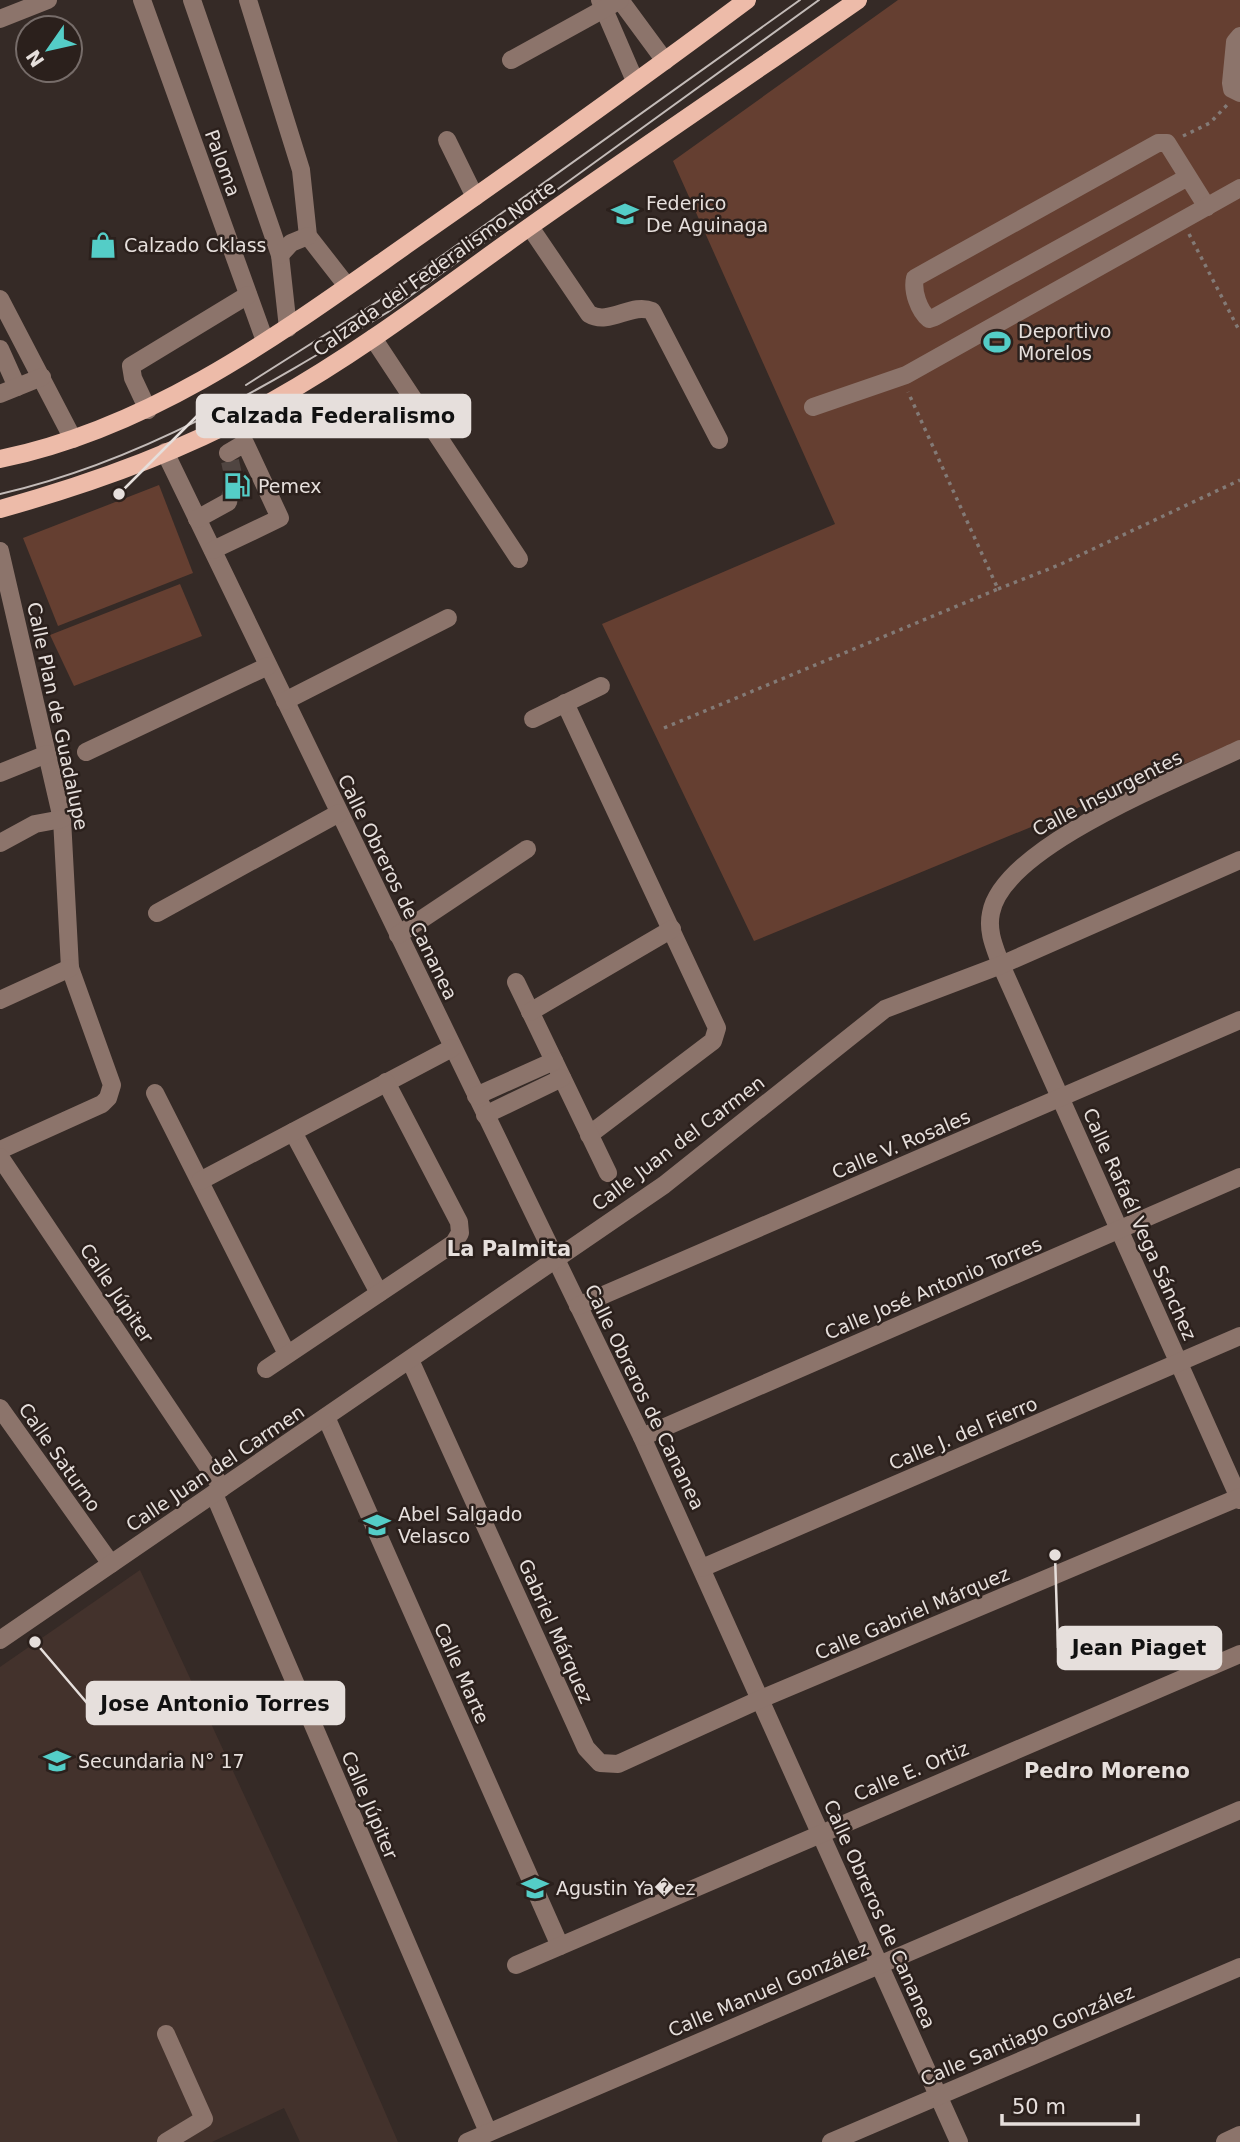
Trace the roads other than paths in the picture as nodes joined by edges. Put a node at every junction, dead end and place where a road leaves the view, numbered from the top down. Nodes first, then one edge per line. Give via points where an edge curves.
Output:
1 (48, 0) edge
2 (142, 0) edge
3 (192, 0) edge
4 (247, 0) edge
5 (747, 0) edge
6 (858, 0) edge
7 (611, 2) edge
8 (0, 19) edge
9 (1240, 36) edge
10 (511, 60) dead end
11 (665, 61) junction
12 (635, 81) junction
13 (1239, 93) edge
14 (447, 140) dead end
15 (1188, 177) junction
16 (1240, 188) edge
17 (475, 197) junction
18 (1207, 208) junction
19 (530, 227) junction
20 (308, 236) junction
21 (280, 255) junction
22 (347, 286) junction
23 (248, 295) junction
24 (0, 299) edge
25 (288, 328) junction
26 (373, 338) junction
27 (265, 341) junction
28 (0, 349) edge
29 (42, 377) junction
30 (17, 387) junction
31 (0, 394) edge
32 (813, 407) dead end
33 (148, 410) junction
34 (221, 427) junction
35 (73, 439) junction
36 (719, 440) dead end
37 (165, 452) junction
38 (0, 459) edge
39 (229, 502) dead end
40 (0, 509) edge
41 (197, 519) junction
42 (213, 550) junction
43 (0, 551) edge
44 (519, 559) dead end
45 (448, 618) dead end
46 (268, 666) junction
47 (601, 686) dead end
48 (285, 701) junction
49 (565, 703) junction
50 (533, 719) dead end
51 (1240, 749) edge
52 (86, 752) dead end
53 (47, 754) junction
54 (0, 772) edge
55 (339, 813) junction
56 (62, 819) junction
57 (0, 843) edge
58 (527, 849) dead end
59 (1240, 860) edge
60 (157, 913) dead end
61 (672, 929) junction
62 (398, 935) junction
63 (1001, 965) junction
64 (70, 968) junction
65 (516, 982) dead end
66 (0, 1000) edge
67 (530, 1012) junction
68 (1240, 1020) edge
69 (452, 1048) junction
70 (554, 1061) junction
71 (562, 1078) junction
72 (386, 1082) junction
73 (155, 1093) dead end
74 (476, 1096) junction
75 (1061, 1098) junction
76 (485, 1115) junction
77 (293, 1132) junction
78 (589, 1135) junction
79 (0, 1150) edge
80 (0, 1157) edge
81 (608, 1173) dead end
82 (1240, 1177) edge
83 (200, 1181) junction
84 (1119, 1230) junction
85 (555, 1260) junction
86 (379, 1293) junction
87 (578, 1306) junction
88 (1240, 1336) edge
89 (288, 1354) junction
90 (410, 1360) junction
91 (1179, 1363) junction
92 (266, 1369) dead end
93 (0, 1408) edge
94 (326, 1417) junction
95 (642, 1437) junction
96 (218, 1491) junction
97 (1240, 1498) edge
98 (111, 1564) junction
99 (702, 1568) junction
100 (0, 1640) edge
101 (1240, 1654) edge
102 (761, 1699) junction
103 (600, 1763) joint
104 (1240, 1810) edge
105 (822, 1832) junction
106 (560, 1946) junction
107 (880, 1964) junction
108 (516, 1965) dead end
109 (1240, 1967) edge
110 (166, 2034) dead end
111 (939, 2096) junction
112 (488, 2132) junction
113 (1240, 2136) edge
114 (166, 2142) edge
115 (467, 2142) edge
116 (831, 2142) edge
117 (959, 2142) edge
118 (1225, 2142) edge

1 - 8 street
2 - 23 street, Paloma
3 - 21 street
4 - 20 street via 301,170
5 - 11 main road, Calzada del Federalismo Norte
6 - 19 main road, Calzada del Federalismo Norte
7 - 10 street
7 - 11 street
7 - 12 street
9 - 13 street via 1235,42 1231,83
11 - 12 main road, Calzada del Federalismo Norte
12 - 17 main road, Calzada del Federalismo Norte
14 - 17 street
15 - 15 street via 935,317 929,319 922,313 915,278 1158,143 1167,144
15 - 18 street
16 - 18 street
17 - 22 main road, Calzada del Federalismo Norte
18 - 32 street via 901,377
19 - 26 main road, Calzada del Federalismo Norte
19 - 36 street via 589,314 599,318 643,308 653,311
20 - 21 street via 291,243
20 - 22 street
21 - 25 street
22 - 25 main road, Calzada del Federalismo Norte
23 - 27 street, Paloma
23 - 33 street via 131,366
24 - 29 street
25 - 27 main road, Calzada del Federalismo Norte
26 - 34 main road, Calzada del Federalismo Norte
26 - 44 street
27 - 33 main road, Calzada del Federalismo Norte
28 - 30 street
29 - 30 street
29 - 35 street
30 - 31 street
33 - 35 main road, Calzada del Federalismo Norte
34 - 37 main road, Calzada del Federalismo Norte
34 - 42 street via 229,457 245,443 280,519
35 - 38 main road, Calzada del Federalismo Norte
37 - 40 main road, Calzada del Federalismo Norte via 80,487
37 - 41 street, Calle Obreros de Cananea
39 - 41 street
41 - 42 street, Calle Obreros de Cananea
42 - 46 street, Calle Obreros de Cananea
43 - 53 street, Calle Plan de Guadalupe
45 - 48 street
46 - 48 street, Calle Obreros de Cananea
46 - 52 street
47 - 49 street
48 - 55 street, Calle Obreros de Cananea
49 - 50 street
49 - 61 street
51 - 63 street, Calle Insurgentes via 1069,833 1017,869 991,912 990,928
53 - 54 street
53 - 56 street, Calle Plan de Guadalupe
55 - 60 street
55 - 62 street, Calle Obreros de Cananea
56 - 57 street via 35,824
56 - 64 street, Calle Plan de Guadalupe
58 - 62 street
59 - 63 street, Calle Juan del Carmen
61 - 67 street
61 - 78 street via 717,1028 716,1035
62 - 69 street, Calle Obreros de Cananea
63 - 75 street, Calle Rafaél Vega Sánchez
63 - 85 street, Calle Juan del Carmen via 869,1019 664,1185
64 - 66 street
64 - 79 street, Calle Plan de Guadalupe via 111,1076 111,1092 102,1104
65 - 67 street
67 - 70 street
68 - 75 street, Calle V. Rosales
69 - 72 street
69 - 74 street, Calle Obreros de Cananea
70 - 71 street
70 - 74 street
71 - 76 street
71 - 78 street
72 - 77 street
72 - 86 street via 459,1222 460,1233 454,1242
73 - 83 street
74 - 76 street, Calle Obreros de Cananea
75 - 84 street, Calle Rafaél Vega Sánchez
75 - 87 street, Calle V. Rosales
76 - 85 street, Calle Obreros de Cananea
77 - 83 street
77 - 86 street
78 - 81 street
80 - 96 street, Calle Júpiter
82 - 84 street, Calle José Antonio Torres
83 - 89 street
84 - 91 street, Calle Rafaél Vega Sánchez
84 - 95 street, Calle José Antonio Torres
85 - 87 street, Calle Obreros de Cananea
85 - 90 street, Calle Juan del Carmen
86 - 89 street
87 - 95 street, Calle Obreros de Cananea
88 - 91 street, Calle J. del Fierro
89 - 92 street
90 - 94 street, Calle Juan del Carmen
90 - 103 street, Gabriel Márquez via 586,1748
91 - 97 street, Calle Rafaél Vega Sánchez
91 - 99 street, Calle J. del Fierro
93 - 98 street, Calle Saturno
94 - 96 street, Calle Juan del Carmen
94 - 106 street, Calle Marte
95 - 99 street, Calle Obreros de Cananea
96 - 98 street, Calle Juan del Carmen
96 - 112 street, Calle Júpiter
97 - 102 street, Calle Gabriel Márquez
98 - 100 street, Calle Juan del Carmen
99 - 102 street, Calle Obreros de Cananea
101 - 105 street, Calle E. Ortiz
102 - 103 street, Calle Gabriel Márquez via 618,1763
102 - 105 street, Calle Obreros de Cananea
104 - 107 street, Calle Manuel González
105 - 106 street, Calle E. Ortiz
105 - 107 street, Calle Obreros de Cananea
106 - 108 street, Calle E. Ortiz
107 - 111 street, Calle Obreros de Cananea
107 - 112 street, Calle Manuel González
109 - 111 street, Calle Santiago González
110 - 114 street via 204,2119
111 - 116 street, Calle Santiago González
111 - 117 street, Calle Obreros de Cananea
112 - 115 street, Calle Manuel González
113 - 118 street

